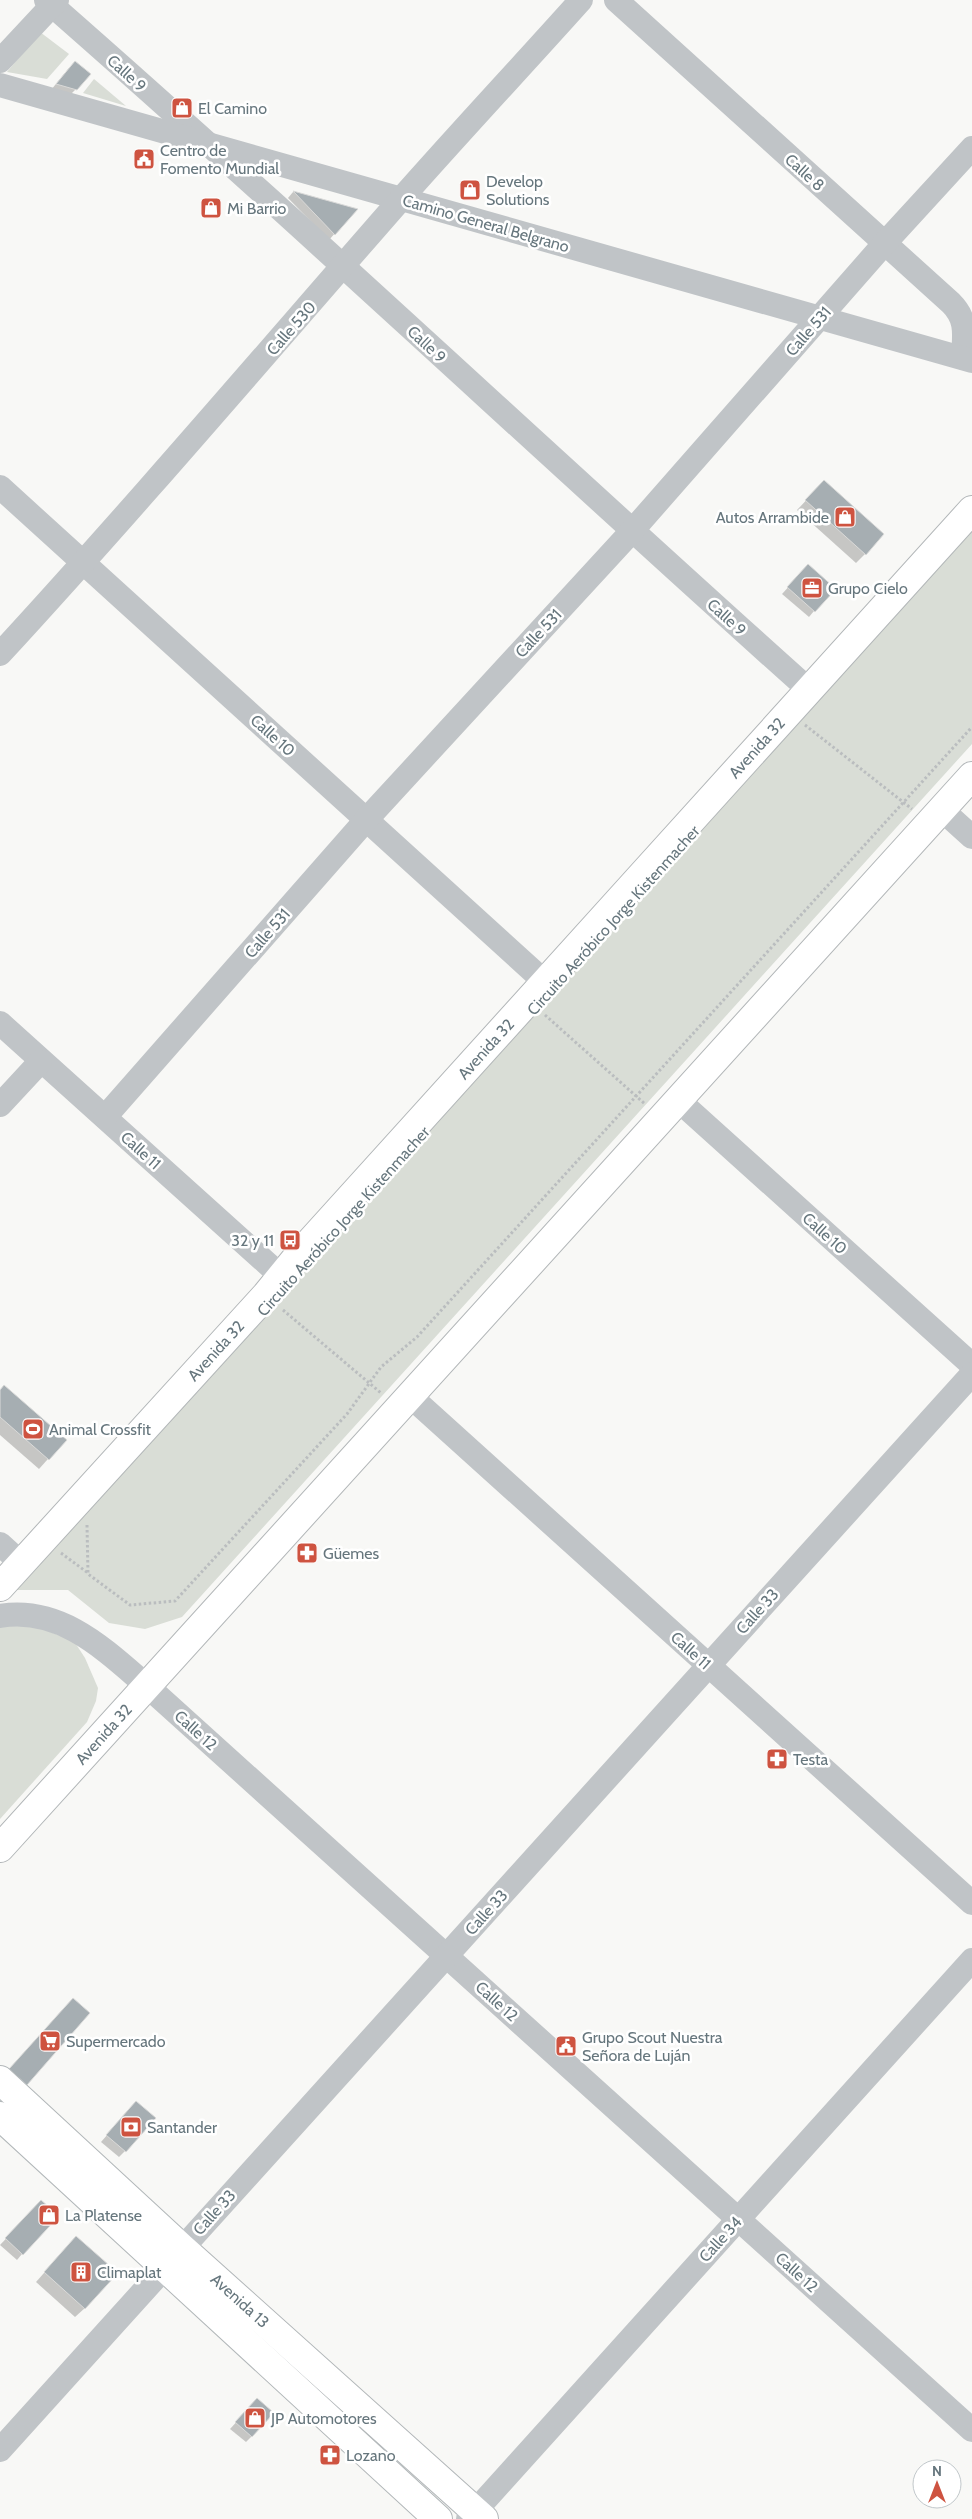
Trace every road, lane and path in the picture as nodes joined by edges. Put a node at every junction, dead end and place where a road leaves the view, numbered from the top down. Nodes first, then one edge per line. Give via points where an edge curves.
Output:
1 (581, 0) edge
2 (616, 0) edge
3 (52, 2) edge
4 (0, 61) edge
5 (0, 85) edge
6 (204, 142) junction
7 (972, 148) edge
8 (402, 199) junction
9 (884, 244) junction
10 (344, 268) junction
11 (820, 318) junction
12 (967, 359) edge
13 (0, 487) edge
14 (972, 510) edge
15 (632, 531) junction
16 (83, 563) junction
17 (0, 654) edge
18 (808, 689) junction
19 (812, 718) dead end
20 (806, 726) junction
21 (972, 727) edge
22 (799, 733) dead end
23 (972, 776) edge
24 (903, 802) junction
25 (935, 816) junction
26 (366, 820) junction
27 (972, 837) edge
28 (542, 1006) junction
29 (0, 1024) edge
30 (40, 1062) junction
31 (638, 1096) junction
32 (0, 1105) edge
33 (669, 1109) junction
34 (105, 1118) junction
35 (284, 1289) junction
36 (972, 1366) edge
37 (972, 1374) edge
38 (370, 1382) junction
39 (404, 1403) junction
40 (87, 1524) dead end
41 (43, 1540) junction
42 (0, 1544) edge
43 (21, 1563) junction
44 (88, 1574) junction
45 (0, 1587) edge
46 (0, 1616) edge
47 (708, 1666) junction
48 (147, 1686) junction
49 (0, 1848) edge
50 (972, 1904) edge
51 (446, 1956) junction
52 (972, 1960) edge
53 (0, 2080) edge
54 (0, 2116) edge
55 (738, 2219) junction
56 (174, 2258) junction
57 (972, 2430) edge
58 (0, 2450) edge
59 (475, 2516) edge
60 (438, 2519) edge

1 - 8 street, Calle 530
2 - 9 street, Calle 8
3 - 4 street
3 - 6 street, Calle 9
5 - 6 street, Camino General Belgrano
6 - 8 street, Camino General Belgrano
6 - 10 street, Calle 9
7 - 9 street, Calle 531
8 - 10 street, Calle 530
8 - 11 street, Camino General Belgrano
9 - 11 street, Calle 531
9 - 12 street, Calle 8 via 960,312
10 - 15 street, Calle 9
10 - 16 street, Calle 530
11 - 12 street, Camino General Belgrano
11 - 15 street, Calle 531
13 - 16 street, Calle 10
14 - 18 main road, Avenida 32
15 - 18 street, Calle 9
15 - 26 street, Calle 531
16 - 17 street, Calle 530
16 - 26 street, Calle 10
18 - 28 main road, Avenida 32
19 - 20 path
20 - 22 path
20 - 24 path
21 - 24 path
23 - 25 main road, Avenida 32
24 - 25 path
24 - 31 path
25 - 27 street
25 - 33 main road, Avenida 32
26 - 28 street, Calle 10
26 - 34 street, Calle 531
28 - 31 path
28 - 35 main road, Avenida 32
29 - 30 street, Calle 11
30 - 32 street
30 - 34 street, Calle 11
31 - 33 path
31 - 38 path via 417,1337 381,1367
33 - 36 street, Calle 10
33 - 39 main road, Avenida 32
34 - 35 street, Calle 11
35 - 38 path, Circuito Aeróbico Jorge Kistenmacher via 281,1308
35 - 41 main road, Avenida 32
37 - 47 street, Calle 33
38 - 39 path
38 - 44 path via 347,1414 175,1601 130,1605
39 - 47 street, Calle 11
39 - 48 main road, Avenida 32
40 - 44 path
41 - 43 main road, Avenida 32
41 - 44 path
42 - 43 street
43 - 45 main road, Avenida 32
46 - 48 street, Calle 12 via 26,1615 75,1629
47 - 50 street, Calle 11
47 - 51 street, Calle 33
48 - 49 main road, Avenida 32
48 - 51 street, Calle 12
51 - 55 street, Calle 12
51 - 56 street, Calle 33
52 - 55 street, Calle 34
53 - 56 main road, Avenida 13
54 - 56 main road, Avenida 13
55 - 57 street, Calle 12
55 - 59 street, Calle 34
56 - 58 street, Calle 33
56 - 59 main road, Avenida 13
56 - 60 main road, Avenida 13

